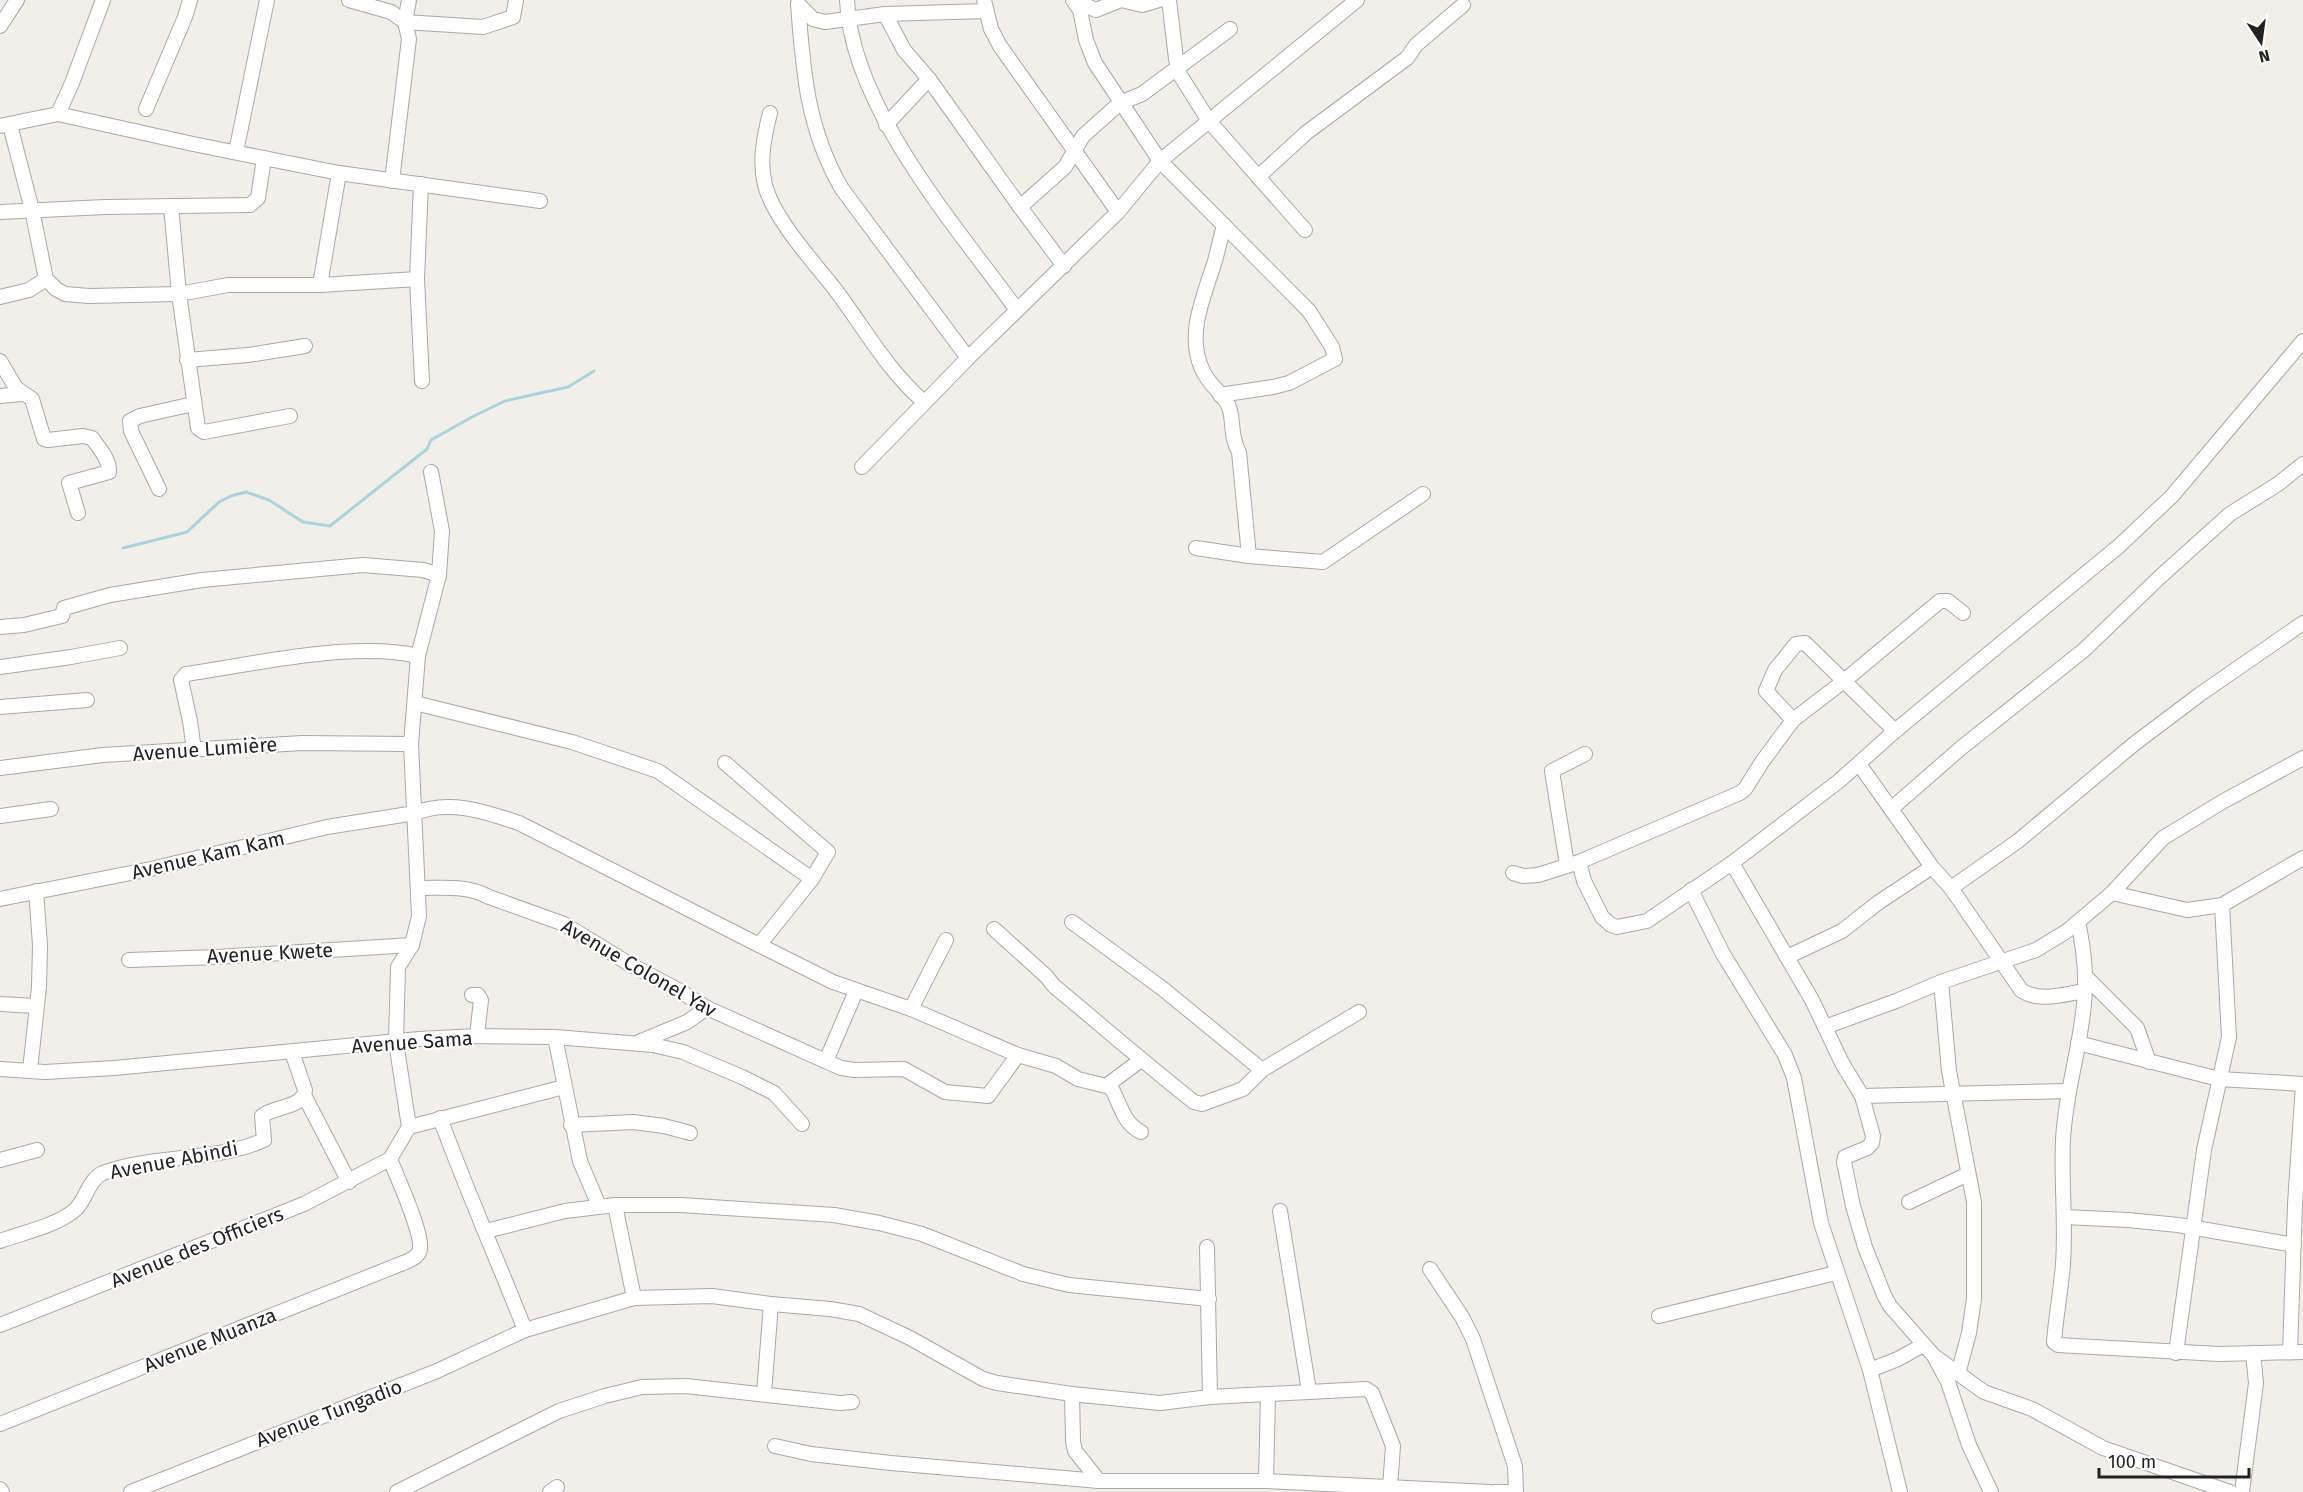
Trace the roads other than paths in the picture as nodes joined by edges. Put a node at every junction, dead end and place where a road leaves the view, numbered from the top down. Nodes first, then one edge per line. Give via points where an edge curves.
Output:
1 (17, 0) edge
2 (103, 0) edge
3 (190, 0) edge
4 (267, 0) edge
5 (349, 0) edge
6 (409, 0) edge
7 (516, 0) edge
8 (847, 0) edge
9 (1073, 0) edge
10 (1159, 0) edge
11 (1169, 0) edge
12 (1357, 0) edge
13 (796, 2) edge
14 (985, 4) edge
15 (916, 6) edge
16 (1463, 6) dead end
17 (885, 14) junction
18 (848, 18) junction
19 (405, 21) junction
20 (0, 26) edge
21 (1230, 29) dead end
22 (1178, 67) junction
23 (929, 80) junction
24 (1120, 103) junction
25 (146, 109) dead end
26 (770, 113) dead end
27 (58, 114) junction
28 (1209, 121) junction
29 (5, 125) edge
30 (886, 125) junction
31 (236, 152) junction
32 (1074, 152) junction
33 (264, 158) junction
34 (1160, 161) junction
35 (339, 172) junction
36 (1258, 177) junction
37 (392, 181) junction
38 (421, 184) junction
39 (540, 201) dead end
40 (171, 206) junction
41 (1020, 207) junction
42 (32, 210) junction
43 (0, 212) edge
44 (1118, 212) junction
45 (1224, 225) junction
46 (1305, 230) dead end
47 (1064, 266) junction
48 (46, 279) junction
49 (417, 279) junction
50 (321, 285) junction
51 (179, 294) junction
52 (0, 297) edge
53 (1017, 310) junction
54 (2303, 340) edge
55 (305, 346) dead end
56 (968, 358) junction
57 (187, 360) junction
58 (0, 361) edge
59 (422, 381) dead end
60 (22, 394) junction
61 (1220, 395) junction
62 (0, 396) edge
63 (924, 402) junction
64 (193, 404) junction
65 (290, 416) dead end
66 (2303, 464) edge
67 (862, 467) dead end
68 (431, 472) dead end
69 (159, 489) dead end
70 (1423, 494) dead end
71 (78, 513) dead end
72 (1196, 548) dead end
73 (1249, 556) junction
74 (439, 575) junction
75 (1963, 613) dead end
76 (2303, 623) edge
77 (0, 627) edge
78 (120, 648) dead end
79 (418, 656) junction
80 (0, 667) edge
81 (1844, 681) junction
82 (87, 700) dead end
83 (415, 703) junction
84 (0, 707) edge
85 (1793, 720) junction
86 (1895, 731) junction
87 (411, 744) junction
88 (194, 750) junction
89 (1584, 754) dead end
90 (2303, 758) edge
91 (725, 763) dead end
92 (1859, 764) junction
93 (0, 768) edge
94 (51, 809) dead end
95 (1891, 809) junction
96 (415, 813) junction
97 (0, 816) edge
98 (2303, 858) edge
99 (1732, 862) junction
100 (1573, 864) junction
101 (1932, 867) junction
102 (1513, 873) dead end
103 (812, 879) junction
104 (418, 888) junction
105 (1951, 888) junction
106 (1691, 890) junction
107 (36, 891) junction
108 (2112, 893) junction
109 (0, 899) edge
110 (2222, 905) junction
111 (1072, 922) dead end
112 (2079, 922) junction
113 (994, 929) dead end
114 (946, 940) dead end
115 (412, 945) junction
116 (759, 945) junction
117 (1787, 957) junction
118 (129, 960) dead end
119 (2001, 963) junction
120 (2085, 976) junction
121 (1941, 982) junction
122 (856, 991) junction
123 (2085, 991) junction
124 (472, 995) dead end
125 (0, 1004) edge
126 (36, 1006) junction
127 (707, 1008) junction
128 (911, 1009) junction
129 (1359, 1012) dead end
130 (1825, 1027) junction
131 (477, 1036) junction
132 (555, 1037) junction
133 (396, 1042) junction
134 (637, 1043) junction
135 (2078, 1043) junction
136 (292, 1052) junction
137 (1018, 1054) junction
138 (1141, 1060) junction
139 (826, 1061) junction
140 (2149, 1062) junction
141 (0, 1069) edge
142 (30, 1070) junction
143 (1262, 1070) junction
144 (2219, 1079) junction
145 (1109, 1084) junction
146 (2303, 1084) edge
147 (564, 1087) junction
148 (2068, 1091) junction
149 (1954, 1094) junction
150 (304, 1095) junction
151 (1862, 1096) junction
152 (440, 1118) junction
153 (571, 1125) junction
154 (802, 1125) dead end
155 (409, 1127) junction
156 (1141, 1132) dead end
157 (690, 1133) dead end
158 (37, 1150) dead end
159 (390, 1159) junction
160 (0, 1160) edge
161 (1968, 1174) junction
162 (349, 1182) junction
163 (1909, 1202) dead end
164 (615, 1205) junction
165 (598, 1206) junction
166 (1280, 1211) dead end
167 (2064, 1217) junction
168 (2192, 1228) junction
169 (486, 1232) junction
170 (0, 1240) edge
171 (2294, 1245) junction
172 (1207, 1247) dead end
173 (1430, 1269) dead end
174 (1836, 1273) junction
175 (634, 1298) junction
176 (1209, 1299) junction
177 (771, 1304) junction
178 (1659, 1316) dead end
179 (0, 1325) edge
180 (525, 1330) junction
181 (1923, 1345) junction
182 (2297, 1352) edge
183 (2176, 1353) junction
184 (2253, 1353) junction
185 (1934, 1356) junction
186 (1870, 1370) junction
187 (1958, 1374) junction
188 (1309, 1391) junction
189 (764, 1393) junction
190 (1072, 1394) junction
191 (1268, 1394) junction
192 (1210, 1397) junction
193 (852, 1402) dead end
194 (0, 1424) edge
195 (775, 1446) dead end
196 (1099, 1481) junction
197 (1266, 1481) junction
198 (1390, 1487) junction
199 (131, 1492) edge
200 (397, 1492) edge
201 (1489, 1492) edge
202 (1494, 1492) edge
203 (1516, 1492) edge
204 (1900, 1492) edge
205 (1991, 1492) edge
206 (2230, 1492) edge
207 (2242, 1492) edge

1 - 20 street
2 - 27 street
3 - 25 street
4 - 31 street
5 - 19 street via 391,12
6 - 19 street
7 - 19 street via 513,17 483,27
8 - 18 street
9 - 10 street via 1095,10 1121,0 1143,5
9 - 24 street via 1080,10 1090,52
11 - 22 street
12 - 28 street
13 - 18 street via 818,21
13 - 56 street via 808,101 826,160 842,189
14 - 15 street
14 - 32 street via 1000,46
15 - 17 street
16 - 36 street via 1416,45 1407,58 1306,133
17 - 18 street
17 - 23 street via 904,50
18 - 30 street via 861,66
19 - 37 street via 409,39
21 - 22 street
22 - 24 street via 1142,93
22 - 28 street
23 - 30 street
23 - 41 street
24 - 32 street via 1083,136
24 - 34 street
26 - 63 street via 762,160 766,189 792,233 885,363
27 - 29 street
27 - 31 street
28 - 34 street
28 - 36 street
29 - 42 street
30 - 53 street
31 - 33 street
32 - 41 street via 1065,166
32 - 44 street
33 - 35 street
33 - 40 street via 258,198 250,205
34 - 44 street
34 - 45 street
35 - 37 street
35 - 50 street
36 - 46 street
37 - 38 street
38 - 39 street
38 - 49 street
40 - 42 street
40 - 51 street
41 - 47 street
42 - 43 street
42 - 48 street
44 - 47 street
45 - 61 street via 1195,337 1201,368
45 - 61 street via 1309,311 1332,347 1335,359 1281,385
47 - 53 street
48 - 51 street via 56,289 72,295
48 - 52 street via 28,290
49 - 50 street
49 - 59 street
50 - 51 street via 228,285
51 - 57 street
53 - 56 street
54 - 86 street via 2172,496 2119,546
55 - 57 street
56 - 63 street
57 - 64 street
58 - 60 street
60 - 62 street
60 - 71 street via 32,399 45,440 92,438 106,459 109,472 69,483
61 - 73 street via 1229,408 1239,452
63 - 67 street
64 - 65 street via 200,431
64 - 69 street via 130,421 131,431
66 - 95 street via 2230,514 2084,650
68 - 74 street via 442,531
70 - 73 street via 1326,561
72 - 73 street
74 - 77 street via 363,565 202,580 110,595 64,608 62,616
74 - 79 street
75 - 81 street via 1948,601 1940,601
76 - 105 street via 2199,694 2018,841
78 - 80 street
79 - 83 street
79 - 88 street via 366,651 186,674 181,680
81 - 85 street
81 - 85 street via 1806,643 1790,648 1766,691
81 - 86 street
82 - 84 street
83 - 87 street
83 - 103 street via 572,742 658,771
85 - 100 street via 1740,794
86 - 92 street
87 - 88 street, Avenue Lumière via 302,743
87 - 96 street
88 - 93 street, Avenue Lumière via 93,756
89 - 100 street via 1552,771
90 - 108 street via 2163,838
91 - 103 street via 828,852
92 - 95 street
92 - 99 street
94 - 97 street
95 - 101 street
96 - 104 street
96 - 107 street, Avenue Kam Kam via 327,828
96 - 116 street, Avenue Kam Kam via 436,807 458,808 483,811 519,823
98 - 110 street
99 - 106 street
99 - 117 street
100 - 102 street via 1528,877
100 - 106 street via 1602,917 1617,927 1647,921
101 - 105 street
101 - 117 street via 1842,931
103 - 116 street
104 - 115 street via 417,930
104 - 127 street, Avenue Colonel Yav via 477,890 564,924
105 - 119 street
106 - 174 street via 1794,1078 1821,1223
107 - 109 street, Avenue Kam Kam
107 - 126 street via 40,945
108 - 110 street via 2187,910
108 - 112 street
110 - 144 street via 2229,1037
111 - 143 street
112 - 119 street via 2036,950
112 - 120 street
113 - 138 street
114 - 128 street
115 - 118 street, Avenue Kwete
115 - 133 street via 398,967
116 - 122 street, Avenue Kam Kam
117 - 130 street
119 - 121 street
119 - 123 street via 2028,995
120 - 123 street
120 - 140 street via 2137,1028
121 - 130 street
121 - 149 street
122 - 128 street, Avenue Kam Kam
122 - 139 street
123 - 135 street
124 - 131 street via 480,999
125 - 126 street
126 - 142 street
127 - 134 street via 687,1022
127 - 139 street, Avenue Colonel Yav
128 - 137 street, Avenue Kam Kam
129 - 143 street
130 - 151 street
131 - 132 street, Avenue Sama
131 - 133 street, Avenue Sama
132 - 134 street, Avenue Sama
132 - 147 street
133 - 136 street, Avenue Sama
133 - 155 street
134 - 154 street, Avenue Sama via 683,1052 760,1086 780,1099
135 - 140 street
135 - 148 street
136 - 142 street, Avenue Sama via 114,1068
136 - 150 street
137 - 139 street, Avenue Colonel Yav via 988,1096 945,1092 904,1069 855,1070
137 - 145 street, Avenue Kam Kam via 1056,1066 1078,1079
138 - 143 street via 1198,1103 1243,1089
138 - 145 street
140 - 144 street
141 - 142 street, Avenue Sama
144 - 146 street
144 - 168 street
145 - 156 street via 1127,1121
146 - 171 street
147 - 152 street
147 - 153 street
148 - 149 street
148 - 167 street via 2063,1140
149 - 151 street
149 - 161 street
150 - 162 street
150 - 170 street, Avenue Abindi via 294,1104 262,1116 264,1140 243,1148 123,1166 99,1175 77,1209 58,1220
151 - 181 street via 1873,1136 1867,1148 1845,1157 1853,1206 1884,1294
152 - 155 street
152 - 169 street
153 - 157 street via 633,1122
153 - 165 street
155 - 159 street
158 - 160 street
159 - 162 street, Avenue des Officiers
159 - 194 street, Avenue Muanza via 421,1247 408,1262
161 - 163 street
161 - 187 street via 1974,1202 1975,1292
162 - 179 street, Avenue des Officiers via 304,1204
164 - 165 street
164 - 175 street
164 - 176 street via 681,1205 834,1215 922,1234 1023,1274 1069,1285
165 - 169 street
166 - 188 street
167 - 168 street
167 - 183 street via 2056,1345
168 - 171 street
168 - 183 street
169 - 180 street
171 - 182 street
172 - 176 street
173 - 203 street via 1473,1339 1515,1466
174 - 178 street
174 - 186 street
175 - 177 street, Avenue Tungadio via 712,1296
175 - 180 street, Avenue Tungadio
176 - 192 street
177 - 189 street
177 - 190 street, Avenue Tungadio via 859,1314 983,1379
180 - 199 street, Avenue Tungadio via 437,1371
181 - 185 street
181 - 186 street
182 - 184 street
183 - 184 street
184 - 207 street via 2255,1390
185 - 187 street
185 - 205 street
186 - 204 street
187 - 206 street via 1984,1392 2032,1408 2103,1448
188 - 191 street, Avenue Tungadio
188 - 198 street, Avenue Tungadio via 1360,1389 1372,1393 1393,1446
189 - 193 street
189 - 200 street via 686,1386 642,1387 605,1396 559,1411
190 - 192 street, Avenue Tungadio via 1160,1403
190 - 196 street via 1076,1451
191 - 192 street, Avenue Tungadio
191 - 197 street
195 - 196 street via 891,1463
196 - 197 street
197 - 198 street
198 - 201 street
202 - 203 street

